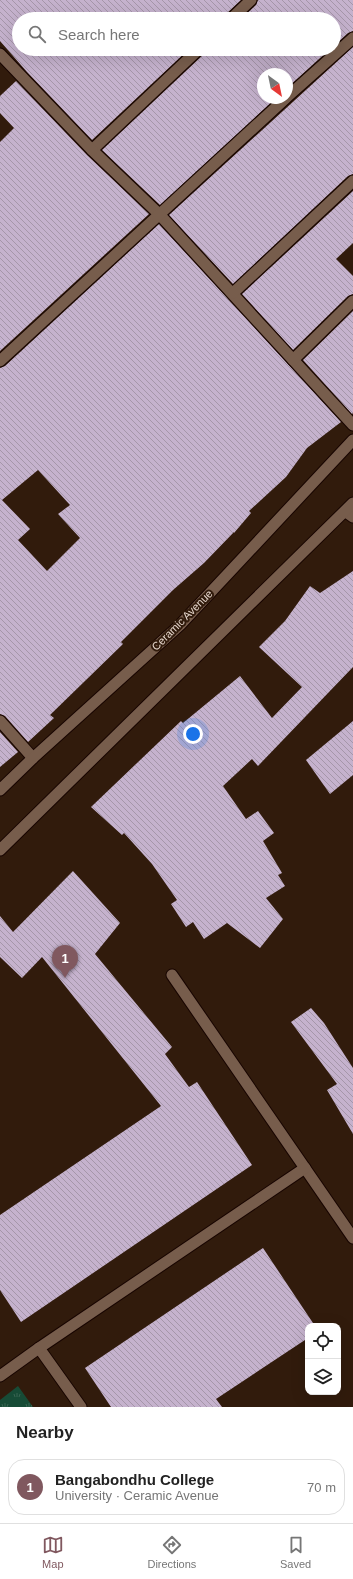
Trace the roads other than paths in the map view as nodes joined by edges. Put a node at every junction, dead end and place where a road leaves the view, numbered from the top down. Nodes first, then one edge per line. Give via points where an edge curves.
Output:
1 (251, 0) edge
2 (238, 12) edge
3 (353, 38) edge
4 (341, 49) edge
5 (0, 54) edge
6 (192, 56) edge
7 (333, 56) edge
8 (293, 93) edge
9 (280, 104) edge
10 (92, 150) junction
11 (353, 181) edge
12 (159, 214) junction
13 (233, 293) junction
14 (353, 301) edge
15 (293, 360) junction
16 (0, 361) edge
17 (353, 425) edge
18 (353, 440) edge
19 (351, 511) edge
20 (0, 721) edge
21 (33, 758) junction
22 (0, 790) edge
23 (0, 850) edge
24 (172, 974) dead end
25 (304, 1168) junction
26 (353, 1238) edge
27 (39, 1348) junction
28 (0, 1376) edge
29 (81, 1407) edge

1 - 2 street
3 - 4 street
5 - 10 street
6 - 10 street
7 - 8 street
9 - 12 street
10 - 12 street
11 - 13 street
12 - 13 street
12 - 16 street
13 - 15 street
14 - 15 street
15 - 17 street
18 - 21 street, Ceramic Avenue via 180,624
19 - 23 street
20 - 21 street
21 - 22 street, Ceramic Avenue
24 - 25 street
25 - 26 street
25 - 27 street
27 - 28 street
27 - 29 street

